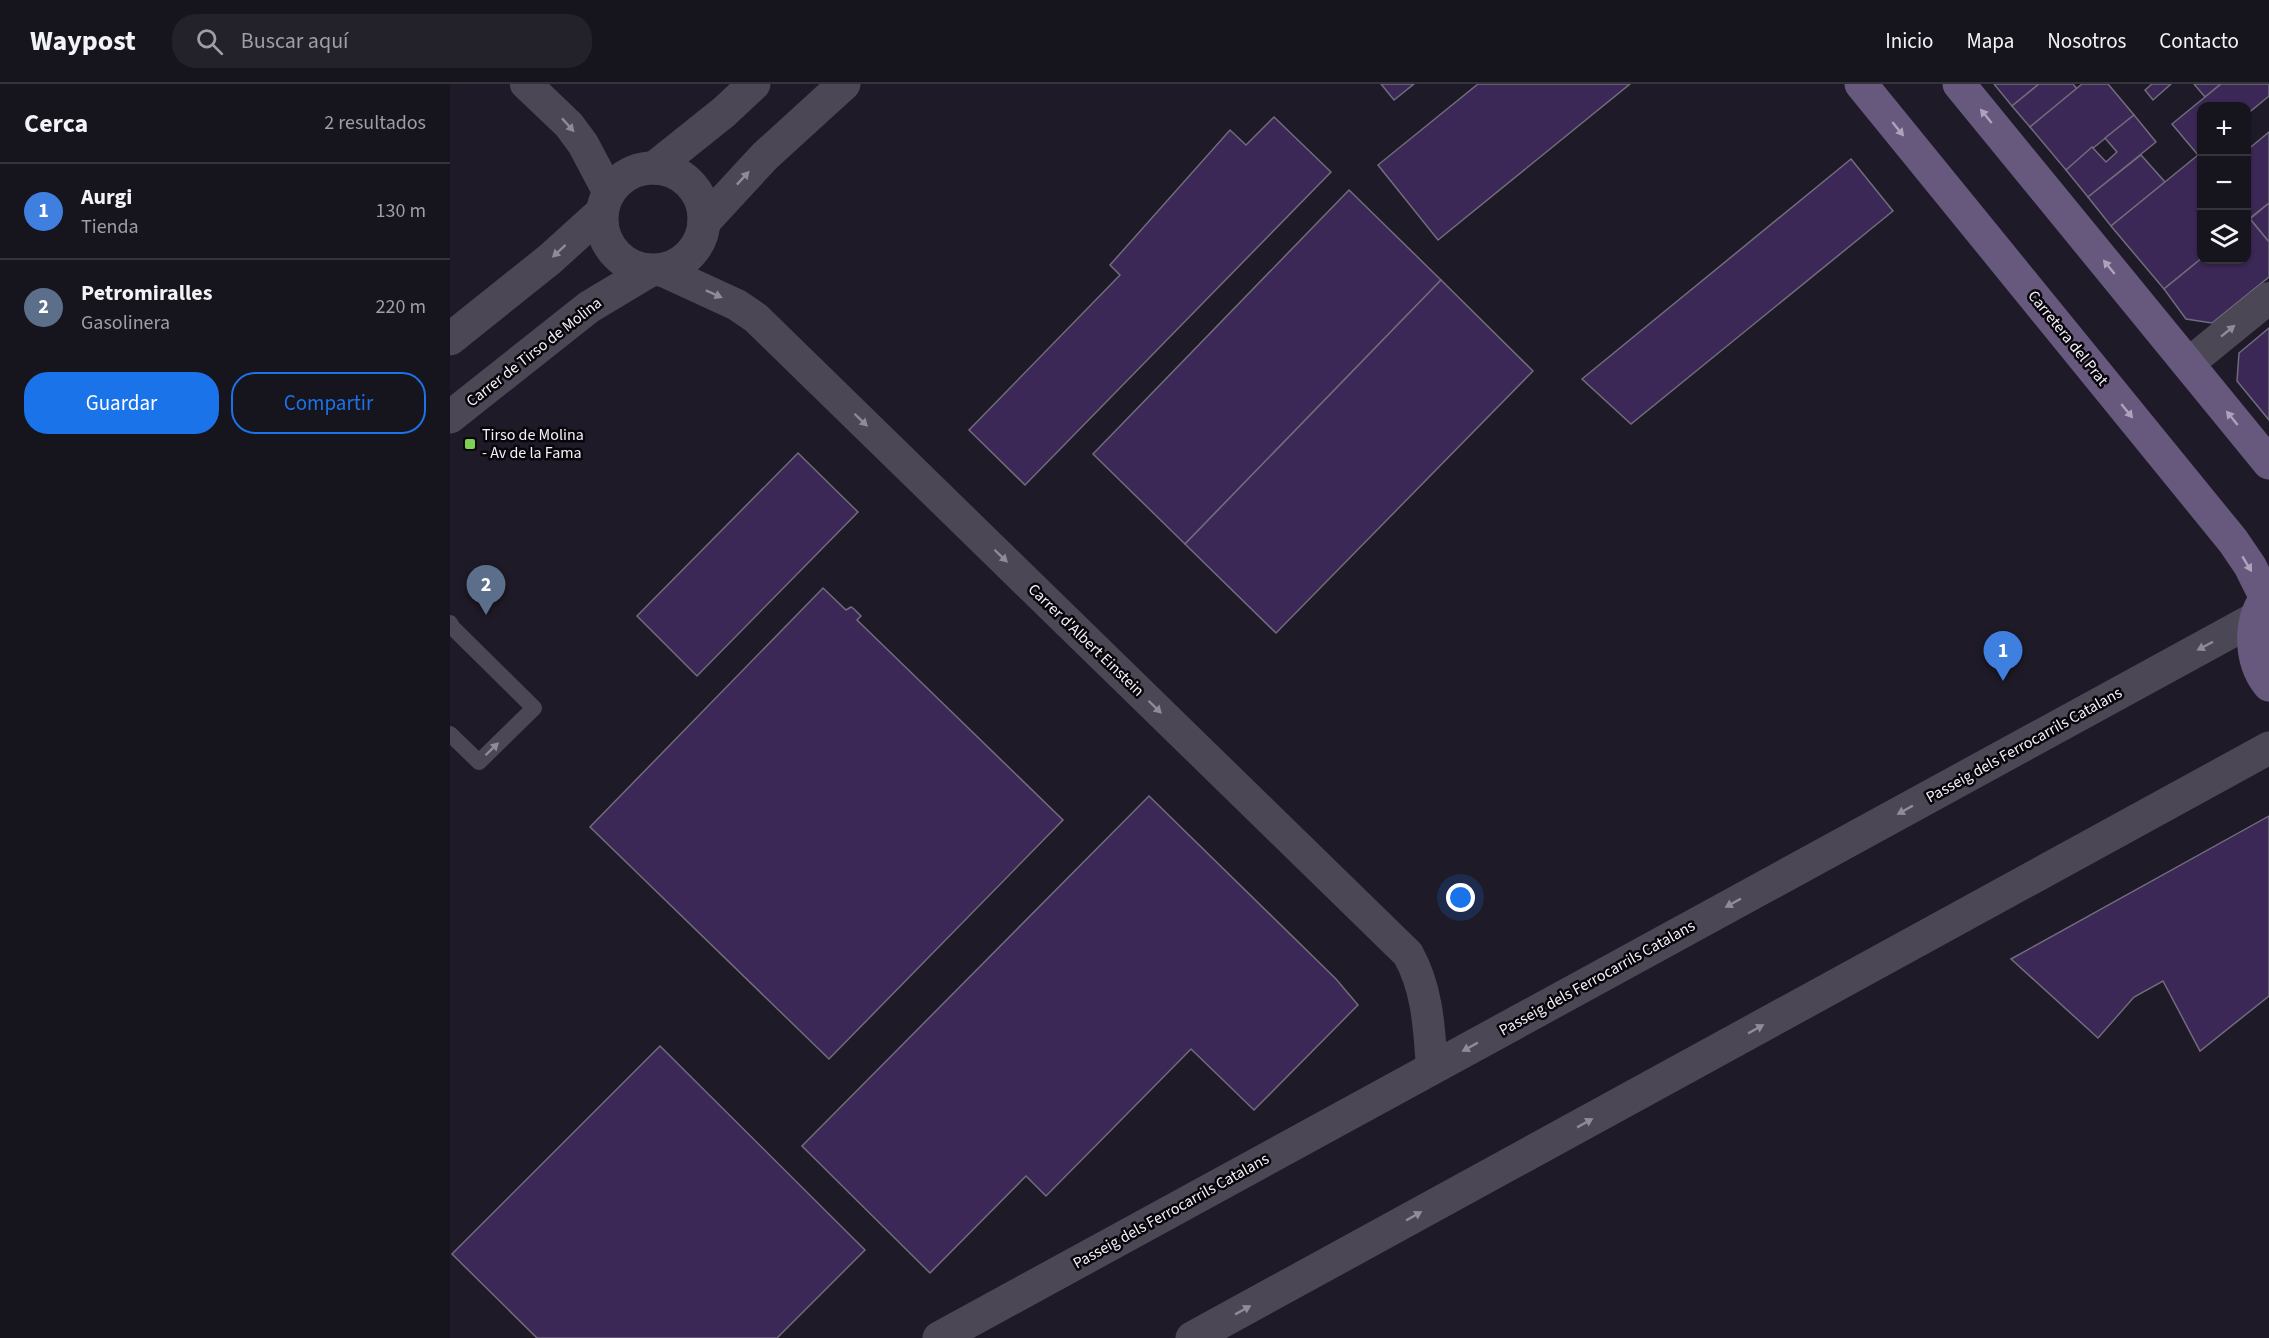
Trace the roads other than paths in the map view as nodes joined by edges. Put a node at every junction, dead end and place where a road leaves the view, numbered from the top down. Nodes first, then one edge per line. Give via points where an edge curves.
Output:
1 (526, 84) edge
2 (754, 84) edge
3 (844, 84) edge
4 (1861, 84) edge
5 (1959, 84) edge
6 (654, 168) junction
7 (606, 202) junction
8 (704, 222) junction
9 (655, 270) junction
10 (2269, 297) edge
11 (450, 339) edge
12 (2188, 364) junction
13 (450, 417) edge
14 (2269, 464) edge
15 (2264, 603) edge
16 (450, 623) edge
17 (2269, 685) edge
18 (450, 734) edge
19 (2269, 748) edge
20 (1432, 1068) junction
21 (939, 1338) edge
22 (1192, 1338) edge

1 -> 7 street via 583,144
2 - 6 street
8 -> 3 street via 765,156
4 -> 15 main road, Carretera del Prat via 2233,541 2250,566
12 -> 5 main road
6 - 7 street via 629,174 618,182
6 - 8 street via 674,173 691,185 702,202
7 - 9 street via 603,232 613,251 629,265
7 -> 11 street via 550,259
8 - 9 street via 694,251 676,265
9 - 13 street, Carrer de Tirso de Molina via 589,307
9 -> 20 street, Carrer d'Albert Einstein via 737,305 756,318 1408,954 1428,1010
12 -> 10 street
14 -> 12 main road
15 - 17 main road via 2253,639 2256,660
15 -> 20 street, Passeig dels Ferrocarrils Catalans
18 -> 16 lane via 479,762 534,708
22 -> 19 street
20 - 21 street, Passeig dels Ferrocarrils Catalans

